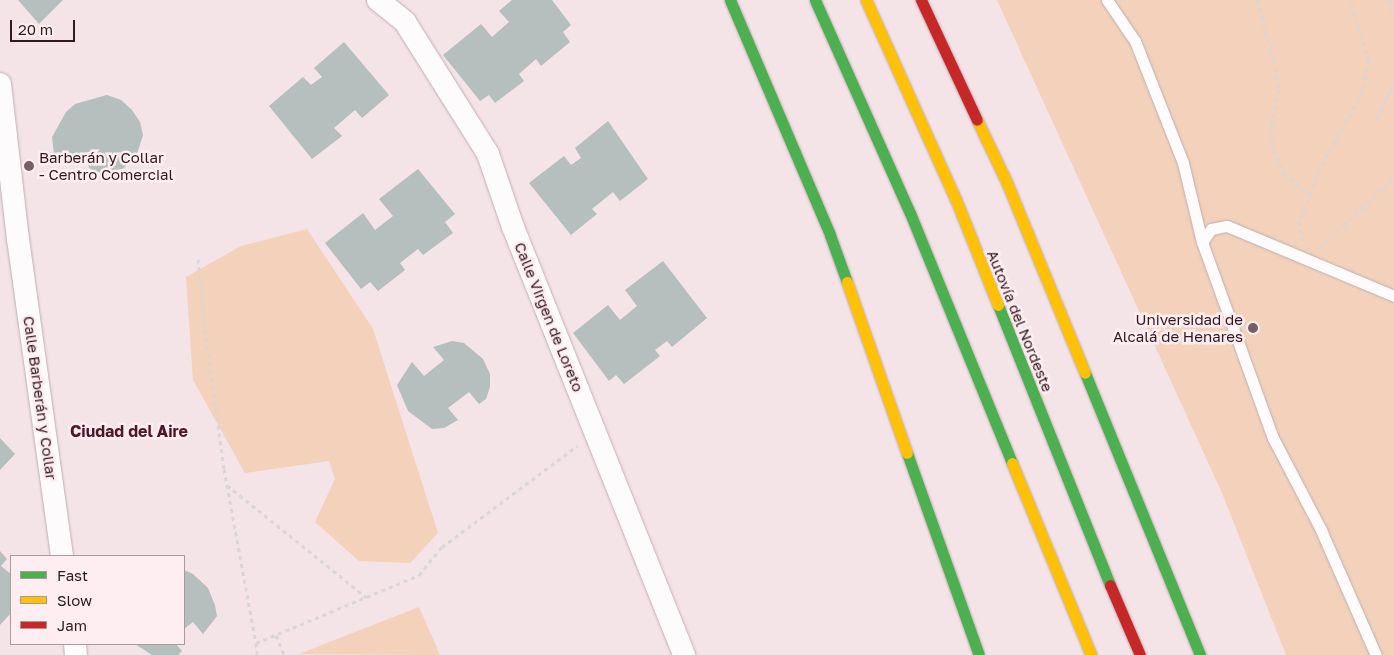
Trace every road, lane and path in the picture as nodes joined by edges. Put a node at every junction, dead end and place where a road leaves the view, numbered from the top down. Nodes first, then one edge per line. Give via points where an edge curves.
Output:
1 (378, 0) edge
2 (730, 0) edge
3 (815, 0) edge
4 (866, 0) edge
5 (921, 0) edge
6 (1107, 0) edge
7 (1257, 0) edge
8 (1350, 0) edge
9 (1389, 0) edge
10 (1394, 16) edge
11 (1394, 83) edge
12 (0, 84) edge
13 (1376, 119) dead end
14 (1394, 178) edge
15 (1310, 195) junction
16 (9, 240) edge
17 (1202, 242) junction
18 (198, 259) dead end
19 (1306, 260) junction
20 (1394, 296) edge
21 (592, 426) junction
22 (227, 484) junction
23 (62, 555) edge
24 (366, 597) junction
25 (276, 634) junction
26 (256, 643) junction
27 (257, 655) edge
28 (284, 655) edge
29 (684, 655) edge
30 (979, 655) edge
31 (1091, 655) edge
32 (1140, 655) edge
33 (1200, 655) edge
34 (1376, 655) edge

1 - 21 street, Calle Virgen de Loreto via 404,22 488,154 513,227
2 - 30 highway via 830,235
3 - 31 highway via 910,213
4 - 32 highway, Autovía del Nordeste via 956,200 1077,506
5 - 33 highway via 1007,183
6 - 17 lane via 1135,41 1179,154
7 - 15 path via 1279,90 1271,125 1273,150 1284,174
8 - 15 path via 1369,61 1361,95 1318,172
9 - 10 path
11 - 13 path
12 - 16 street, Calle Barberán y Collar
14 - 19 path
15 - 19 path via 1300,225
16 - 23 street, Calle Barberán y Collar
17 - 19 lane via 1210,230 1227,226
17 - 34 lane via 1273,438 1321,530
18 - 22 path
19 - 20 lane
21 - 24 path via 577,445 442,547 419,575
21 - 29 street, Calle Virgen de Loreto
22 - 24 path
22 - 26 path
24 - 25 path
25 - 26 path
25 - 28 path
26 - 27 path

